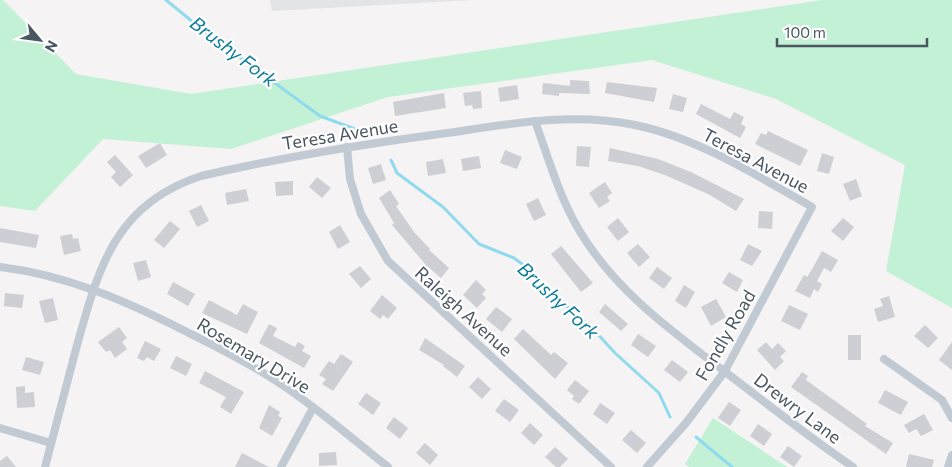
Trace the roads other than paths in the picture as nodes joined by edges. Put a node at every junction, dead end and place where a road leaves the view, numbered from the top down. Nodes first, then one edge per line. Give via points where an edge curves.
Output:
1 (535, 121) junction
2 (347, 147) junction
3 (812, 207) joint
4 (0, 267) edge
5 (93, 288) junction
6 (884, 359) dead end
7 (725, 371) junction
8 (314, 408) junction
9 (952, 418) edge
10 (0, 428) edge
11 (51, 442) junction
12 (952, 455) edge
13 (45, 467) edge
14 (281, 467) edge
15 (388, 467) edge
16 (611, 467) edge
17 (647, 467) edge
18 (853, 467) edge
19 (948, 467) edge

1 - 2 street, Teresa Avenue
1 - 3 street, Teresa Avenue via 608,120 666,133 708,151
1 - 7 street, Drewry Lane via 569,210 595,253 637,302
2 - 5 street, Teresa Avenue via 201,176 164,192 116,238 101,264
2 - 16 street, Raleigh Avenue via 350,179 361,214 388,262
3 - 7 street, Fondly Road
4 - 5 street, Rosemary Drive
5 - 8 street, Rosemary Drive via 243,361
5 - 11 street, Teresa Avenue
6 - 9 street via 942,400
7 - 17 street, Fondly Road via 686,423
7 - 18 street, Drewry Lane
8 - 14 street
8 - 15 street, Rosemary Drive
10 - 11 street
11 - 13 street, Teresa Avenue
12 - 19 street

